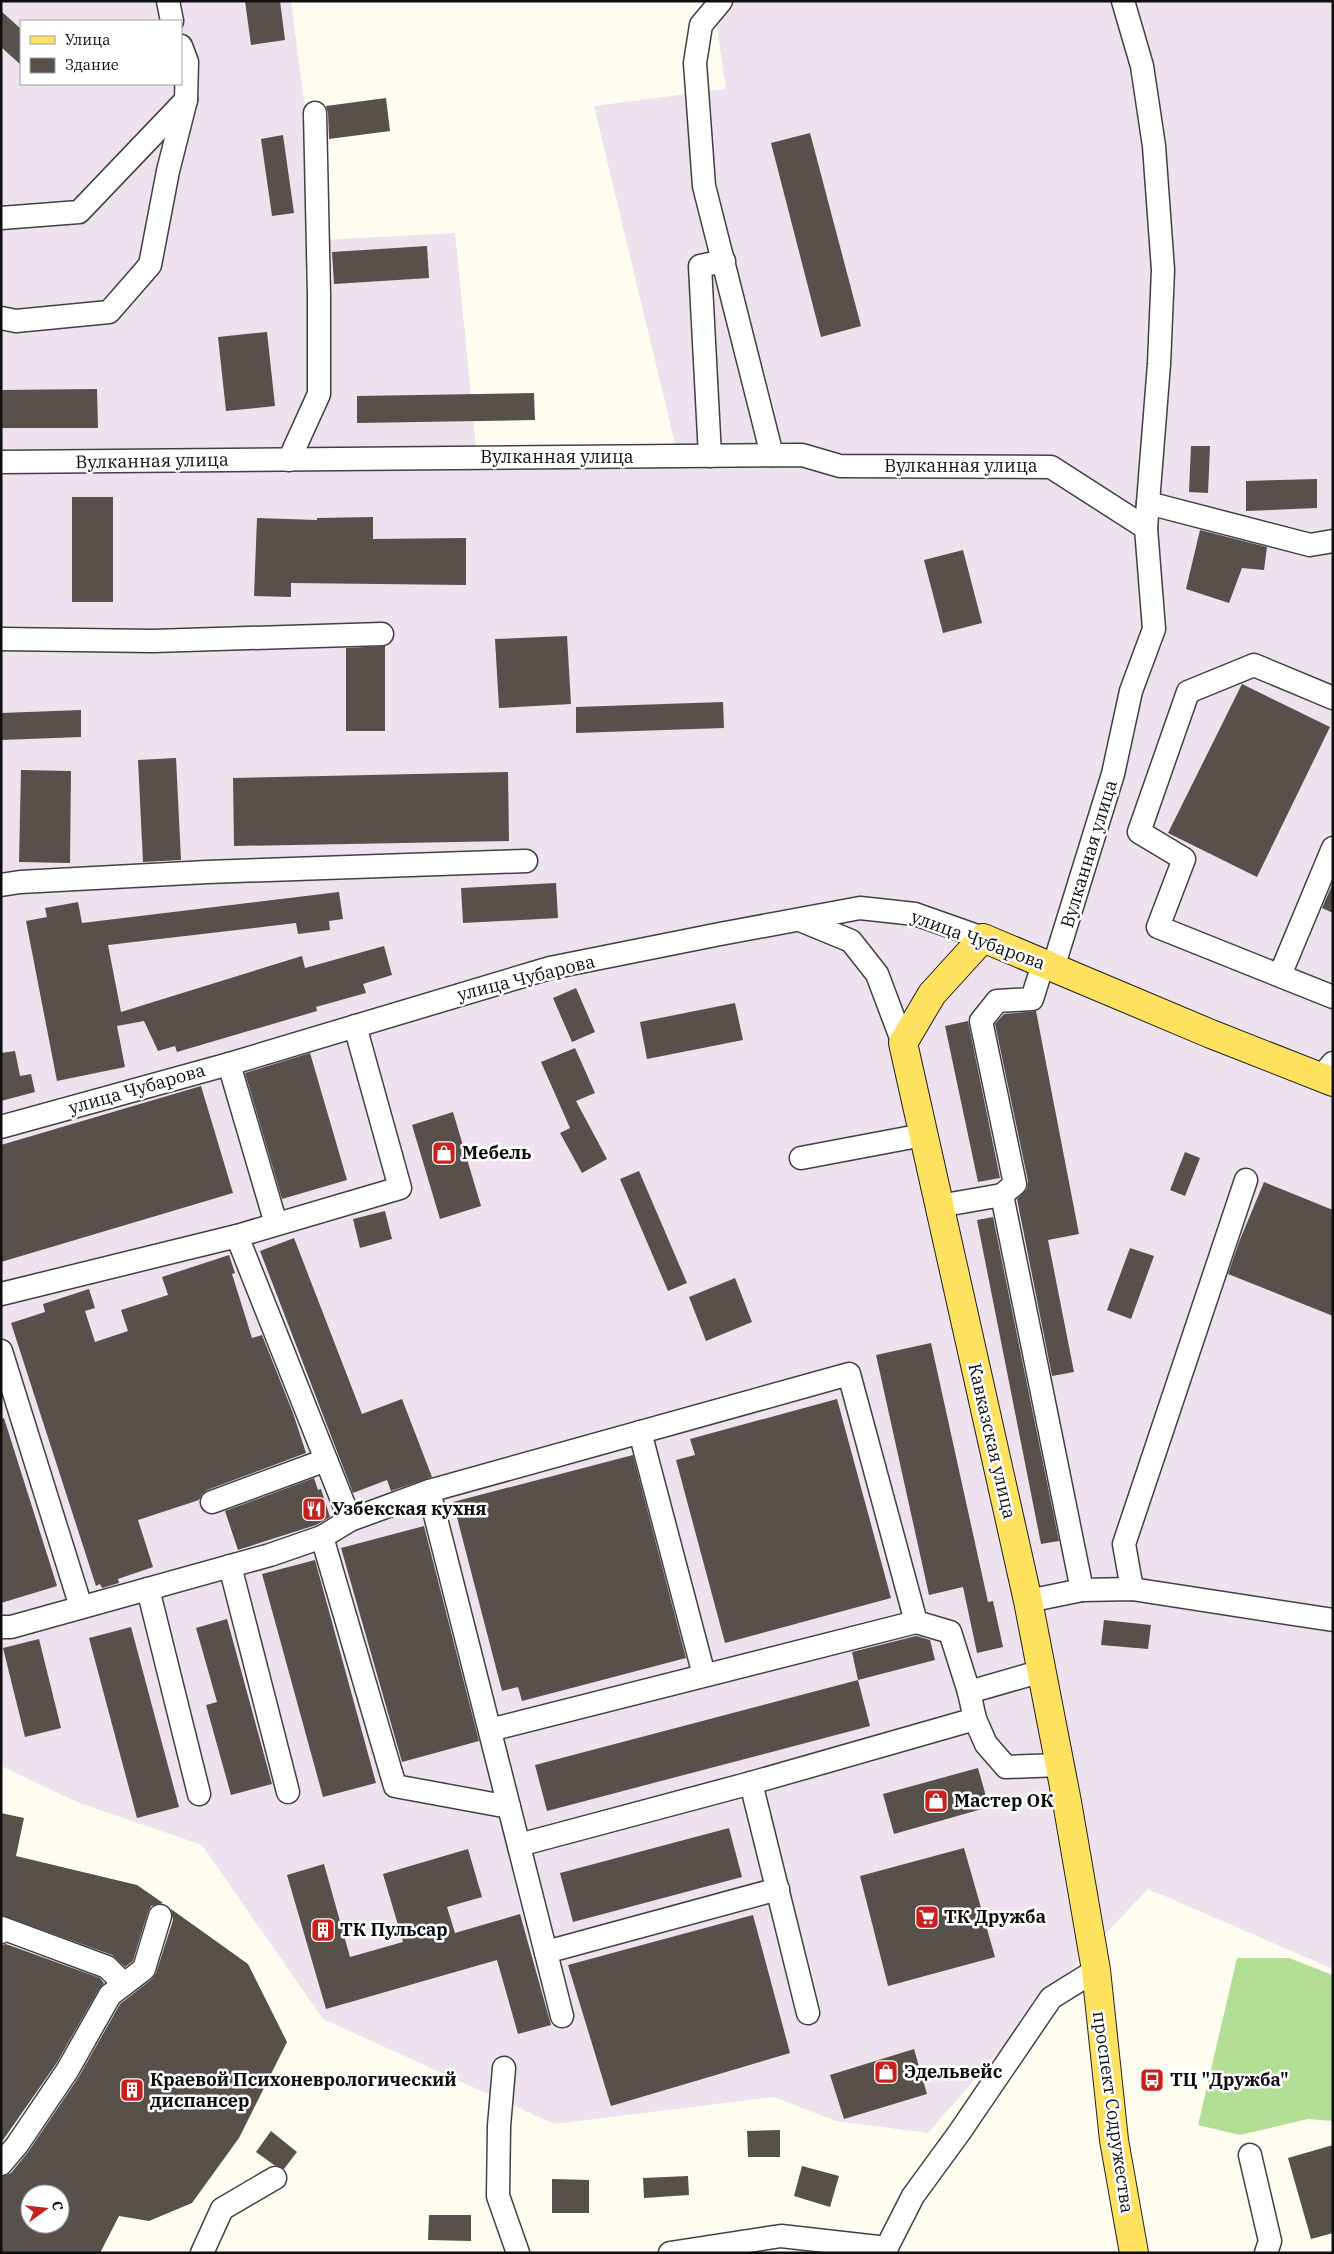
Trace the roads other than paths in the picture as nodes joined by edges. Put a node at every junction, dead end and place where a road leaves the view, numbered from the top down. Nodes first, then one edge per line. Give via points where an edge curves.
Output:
1 (168, 1) edge
2 (721, 1) edge
3 (1123, 1) edge
4 (172, 20) edge
5 (182, 49) edge
6 (186, 100) junction
7 (315, 113) dead end
8 (1, 218) edge
9 (724, 260) junction
10 (1, 318) edge
11 (772, 455) junction
12 (710, 456) junction
13 (289, 460) junction
14 (1, 462) edge
15 (1148, 503) junction
16 (1146, 528) junction
17 (1333, 541) edge
18 (382, 634) dead end
19 (1, 639) edge
20 (1333, 698) edge
21 (1333, 848) edge
22 (526, 861) dead end
23 (1, 885) edge
24 (800, 920) junction
25 (983, 938) junction
26 (1048, 966) junction
27 (1280, 976) junction
28 (1333, 997) edge
29 (355, 1026) junction
30 (904, 1043) junction
31 (230, 1064) junction
32 (1329, 1074) edge
33 (1, 1127) edge
34 (923, 1135) junction
35 (801, 1158) dead end
36 (1246, 1180) dead end
37 (1002, 1195) junction
38 (939, 1206) junction
39 (276, 1224) junction
40 (238, 1236) junction
41 (1, 1294) edge
42 (1, 1351) edge
43 (640, 1432) junction
44 (326, 1460) junction
45 (429, 1491) junction
46 (212, 1502) dead end
47 (350, 1520) junction
48 (322, 1537) junction
49 (230, 1566) junction
50 (148, 1589) junction
51 (1132, 1589) junction
52 (1082, 1590) junction
53 (1028, 1601) junction
54 (81, 1607) junction
55 (1333, 1620) edge
56 (916, 1622) junction
57 (1, 1626) edge
58 (1042, 1671) junction
59 (704, 1676) junction
60 (969, 1692) junction
61 (975, 1719) junction
62 (490, 1730) junction
63 (1060, 1765) junction
64 (751, 1783) junction
65 (288, 1792) dead end
66 (199, 1794) dead end
67 (509, 1807) junction
68 (519, 1845) junction
69 (778, 1889) junction
70 (160, 1916) dead end
71 (1, 1932) edge
72 (546, 1952) junction
73 (1096, 1970) junction
74 (124, 1984) junction
75 (808, 2013) dead end
76 (562, 2016) dead end
77 (504, 2068) dead end
78 (1250, 2156) dead end
79 (1, 2164) edge
80 (275, 2178) dead end
81 (885, 2250) edge
82 (202, 2253) edge
83 (518, 2253) edge
84 (670, 2253) edge
85 (1134, 2253) edge
86 (1266, 2253) edge

1 - 4 street
2 - 9 street via 701,25 695,63 704,186
3 - 15 street via 1142,66 1153,137 1163,270
5 - 6 street via 187,62
6 - 8 street via 78,212
6 - 10 street via 150,265 109,312 16,322
7 - 13 street via 319,394
9 - 11 street
9 - 12 street via 700,266
11 - 12 street, Вулканная улица
11 - 16 street, Вулканная улица via 802,455 840,466 1051,467
12 - 13 street, Вулканная улица
13 - 14 street, Вулканная улица
15 - 16 street
15 - 17 street via 1310,545
16 - 26 street, Вулканная улица via 1154,629 1131,691 1113,774
18 - 19 street via 153,641
20 - 27 street via 1254,665 1188,692 1139,832 1184,859 1158,927
21 - 27 street
22 - 23 street via 207,872
24 - 25 street, улица Чубарова via 860,908 915,914
24 - 29 street, улица Чубарова via 550,968
24 - 30 street via 851,941 877,974
25 - 26 main road, улица Чубарова
25 - 30 main road via 932,994
26 - 32 main road
26 - 37 street, Вулканная улица via 1032,999 997,1001 981,1021 1015,1184
27 - 28 street
29 - 31 street, улица Чубарова
29 - 39 street via 400,1188
30 - 34 main road, Кавказская улица
31 - 33 street, улица Чубарова
31 - 39 street
34 - 35 street
34 - 38 main road, Кавказская улица
36 - 51 street via 1124,1544
37 - 38 street
37 - 52 street
38 - 53 main road, Кавказская улица
39 - 40 street
40 - 41 street
40 - 44 street
42 - 54 street
43 - 45 street
43 - 56 street via 849,1374
43 - 59 street
44 - 46 street
44 - 47 street
45 - 47 street
45 - 62 street
47 - 48 street
48 - 49 street
48 - 67 street via 395,1786
49 - 50 street
49 - 65 street
50 - 54 street
50 - 66 street
51 - 52 street
51 - 55 street
52 - 53 street
53 - 58 main road, Кавказская улица
54 - 57 street via 12,1627
56 - 59 street
56 - 60 street via 950,1632
58 - 60 street
58 - 63 main road, Кавказская улица
59 - 62 street
60 - 61 street
61 - 63 street via 986,1744 1006,1767
61 - 64 street
62 - 67 street
63 - 73 main road, Кавказская улица
64 - 68 street
64 - 69 street
67 - 68 street
68 - 72 street
69 - 72 street
69 - 75 street
70 - 74 street via 144,1969
71 - 74 street via 2,1928 107,1967
72 - 76 street
73 - 81 street via 1051,1998 913,2196
73 - 85 main road, проспект Содружества via 1114,2140
74 - 79 street via 110,1995 67,2071
77 - 83 street via 498,2196
78 - 86 street via 1270,2241
80 - 82 street via 222,2209
81 - 84 street via 781,2236

